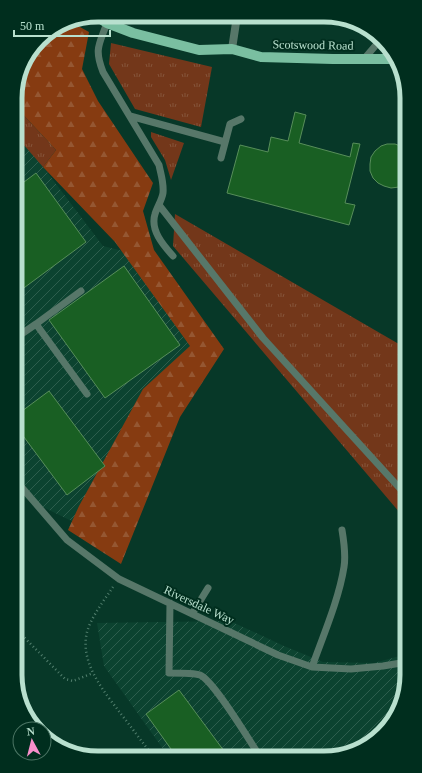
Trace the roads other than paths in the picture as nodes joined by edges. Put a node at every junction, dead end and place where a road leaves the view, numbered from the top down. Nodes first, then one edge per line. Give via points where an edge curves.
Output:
1 (236, 22) edge
2 (107, 23) joint
3 (378, 45) edge
4 (232, 48) junction
5 (364, 59) junction
6 (389, 59) edge
7 (130, 116) junction
8 (240, 119) dead end
9 (224, 142) junction
10 (221, 158) dead end
11 (159, 205) junction
12 (173, 256) dead end
13 (81, 291) dead end
14 (36, 324) junction
15 (22, 334) edge
16 (87, 394) dead end
17 (400, 487) edge
18 (22, 488) edge
19 (342, 530) dead end
20 (208, 588) dead end
21 (170, 603) junction
22 (192, 614) junction
23 (400, 663) edge
24 (312, 667) junction
25 (256, 751) edge

1 - 4 street
2 - 4 main road via 133,33 199,50
2 - 7 lane via 98,58 103,72
3 - 5 lane
4 - 5 main road, Scotswood Road via 261,57
5 - 6 main road, Scotswood Road
7 - 9 lane
7 - 11 lane via 159,165 163,182
8 - 9 lane via 230,124
9 - 10 lane
11 - 12 lane via 154,216 159,240
11 - 17 lane via 263,338
13 - 14 lane
14 - 15 lane
14 - 16 lane
18 - 21 lane, Riversdale Way via 67,540 119,579
19 - 24 lane via 344,566
20 - 22 lane
21 - 22 lane, Riversdale Way
21 - 25 lane via 169,673 201,676 227,705
22 - 24 lane, Riversdale Way via 278,655
23 - 24 lane, Riversdale Way via 351,669

